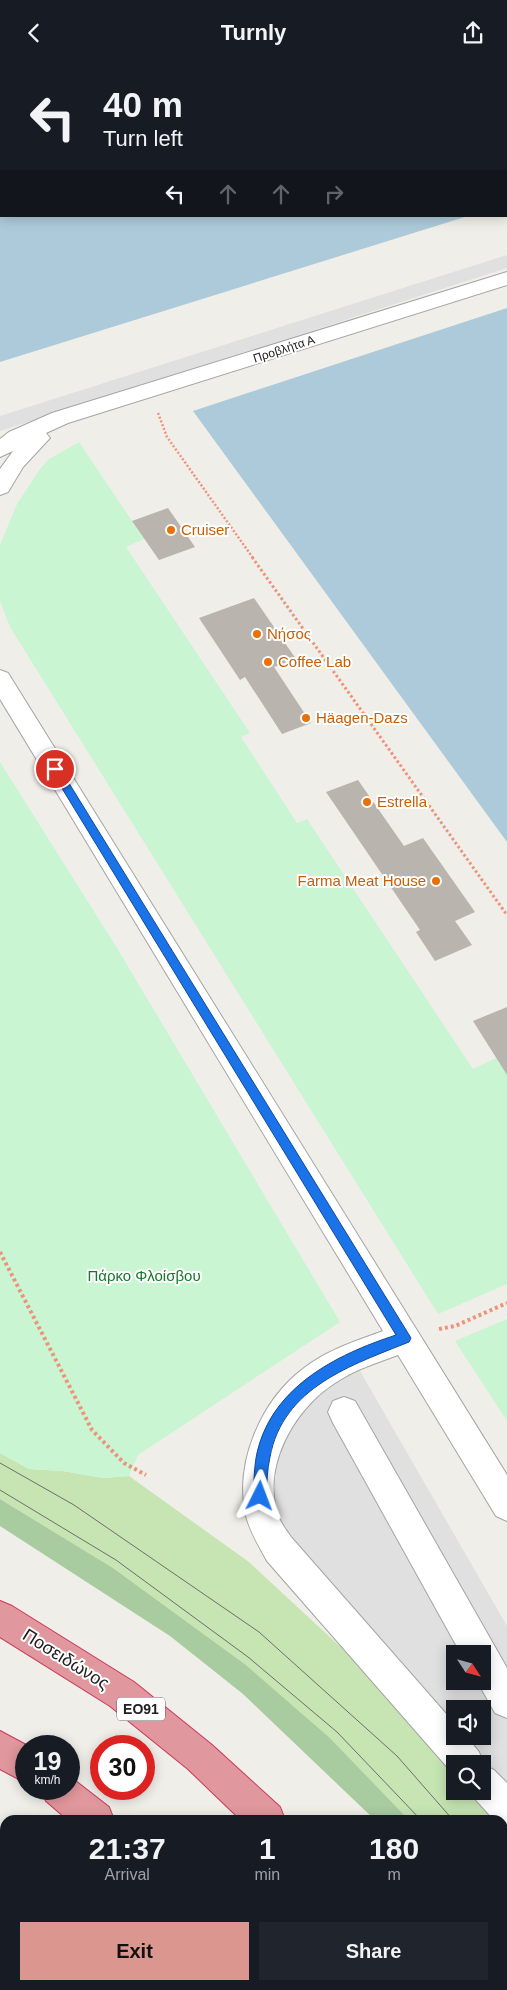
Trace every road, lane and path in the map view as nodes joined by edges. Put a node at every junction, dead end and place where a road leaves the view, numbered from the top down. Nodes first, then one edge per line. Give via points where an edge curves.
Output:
1 (507, 278) edge
2 (156, 407) dead end
3 (60, 418) junction
4 (0, 450) edge
5 (0, 487) edge
6 (0, 679) edge
7 (507, 915) edge
8 (0, 1252) edge
9 (507, 1303) edge
10 (405, 1338) junction
11 (344, 1412) dead end
12 (146, 1475) dead end
13 (507, 1505) edge
14 (0, 1618) edge
15 (475, 1645) edge
16 (491, 1673) edge
17 (507, 1701) edge
18 (0, 1748) edge
19 (459, 1755) edge
20 (15, 1758) edge
21 (491, 1791) edge
22 (71, 1800) edge
23 (507, 1808) edge
24 (90, 1815) edge
25 (261, 1815) edge

1 - 3 street, Προβλήτα Α
2 - 7 path via 167,437
3 - 4 street, Προβλήτα Α via 17,437
3 - 5 street, Προβλήτα Α via 15,462
6 - 10 street
8 - 12 path via 92,1430 124,1463
9 - 10 path via 455,1326
10 - 13 street
10 - 19 street via 368,1350 330,1369 307,1385 287,1406 277,1421 263,1457 262,1515 280,1549
11 - 15 street
14 - 25 highway, Ποσειδώνος / ΕΟ91 via 122,1694 200,1757
16 - 17 street
18 - 20 highway
21 - 23 street
22 - 24 highway

